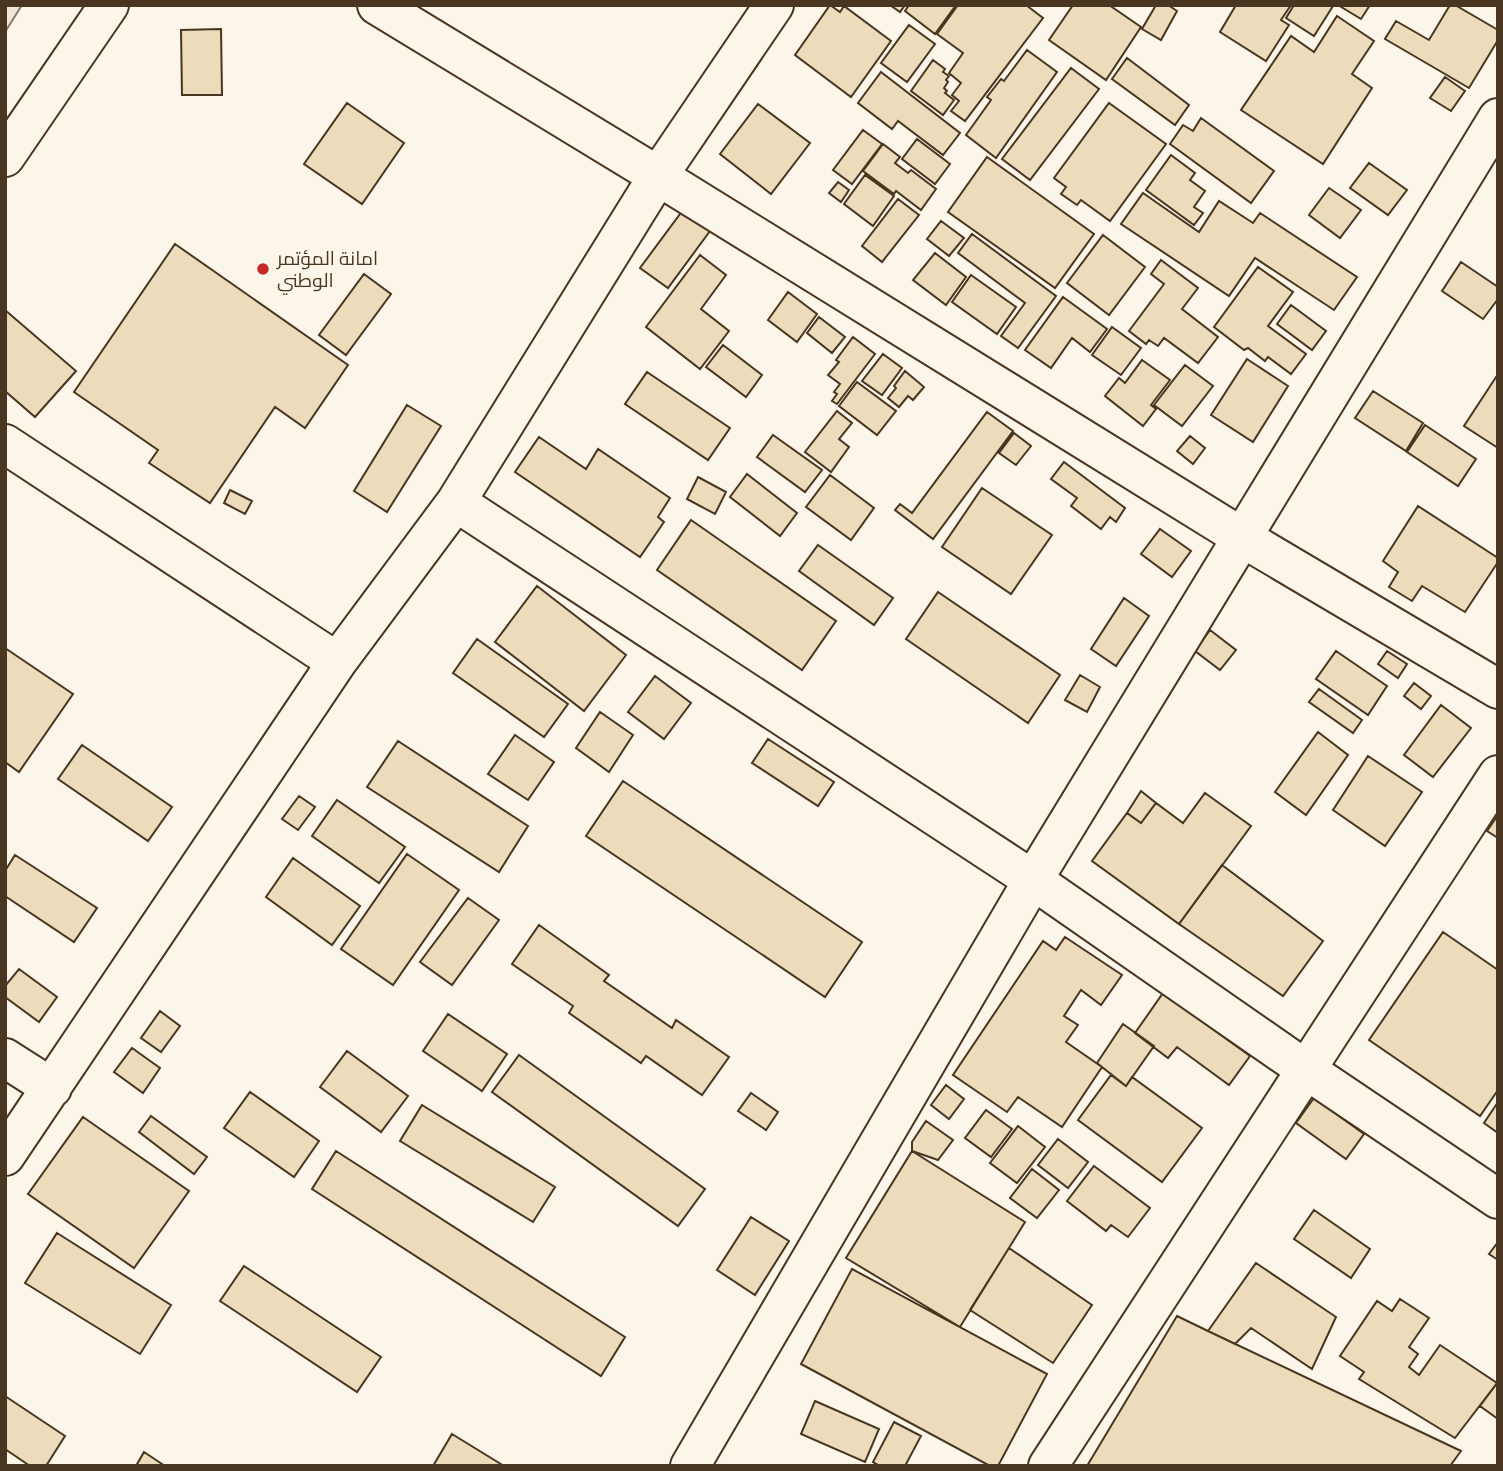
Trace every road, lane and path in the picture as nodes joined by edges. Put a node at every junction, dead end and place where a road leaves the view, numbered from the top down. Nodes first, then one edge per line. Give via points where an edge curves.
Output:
1 (108, 5) edge
2 (377, 5) edge
3 (774, 5) edge
4 (1498, 118) edge
5 (5, 157) edge
6 (658, 176) junction
7 (5, 444) edge
8 (456, 502) junction
9 (1243, 538) junction
10 (337, 662) junction
11 (1498, 689) edge
12 (1498, 775) edge
13 (1033, 880) junction
14 (5, 1058) edge
15 (1305, 1069) junction
16 (51, 1088) junction
17 (5, 1156) edge
18 (1498, 1199) edge
19 (690, 1466) edge
20 (1048, 1466) edge

1 - 5 street
2 - 6 street
3 - 6 street
4 - 9 street
6 - 8 street
6 - 9 street
7 - 10 street
8 - 10 street
8 - 13 street
9 - 11 street
9 - 13 street
10 - 16 street
12 - 15 street
13 - 15 street
13 - 19 street
14 - 16 street
15 - 18 street
15 - 20 street
16 - 17 street

